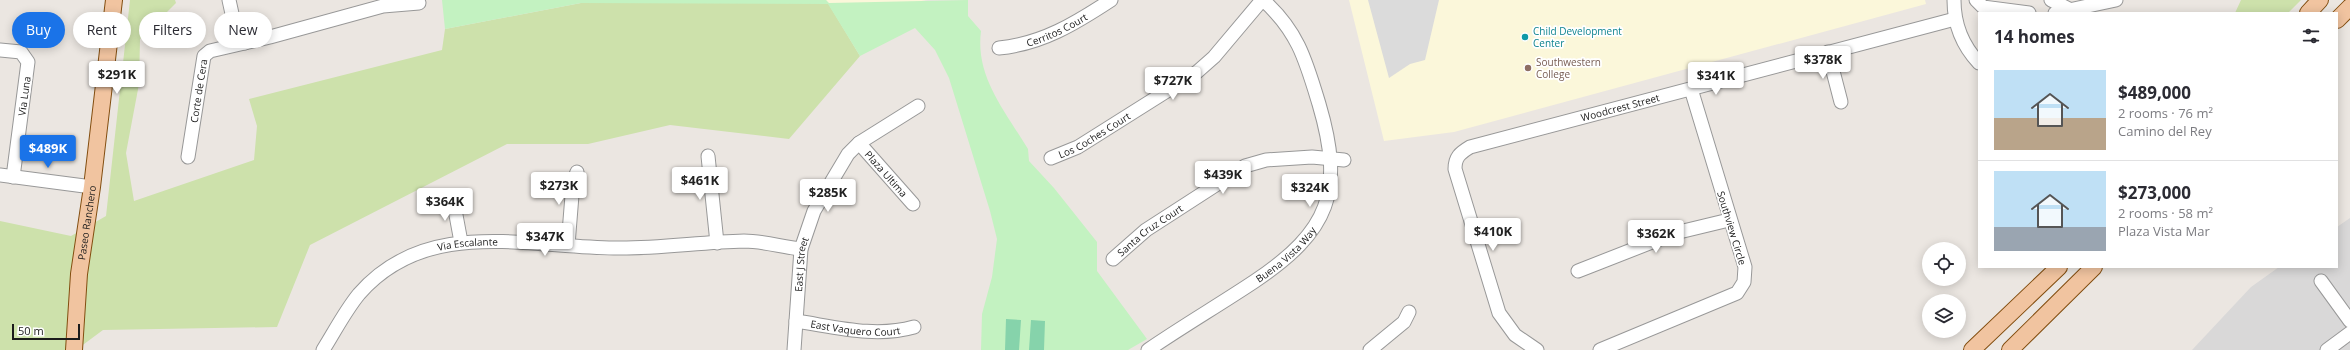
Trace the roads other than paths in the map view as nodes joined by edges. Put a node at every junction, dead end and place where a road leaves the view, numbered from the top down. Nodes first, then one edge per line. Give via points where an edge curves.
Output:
1 (114, 0) edge
2 (229, 0) edge
3 (1111, 0) edge
4 (1262, 0) edge
5 (1954, 0) edge
6 (1976, 0) edge
7 (2051, 0) edge
8 (2116, 0) edge
9 (2320, 0) edge
10 (419, 3) dead end
11 (2350, 7) edge
12 (2069, 9) junction
13 (232, 12) edge
14 (2021, 12) edge
15 (2059, 12) edge
16 (2309, 12) edge
17 (1955, 18) junction
18 (2338, 19) edge
19 (272, 36) edge
20 (226, 48) edge
21 (999, 48) dead end
22 (0, 50) edge
23 (1828, 52) junction
24 (1978, 63) edge
25 (1692, 89) junction
26 (1841, 102) dead end
27 (918, 106) dead end
28 (859, 143) junction
29 (708, 156) dead end
30 (188, 157) dead end
31 (1051, 158) dead end
32 (1330, 158) junction
33 (1344, 160) dead end
34 (577, 172) dead end
35 (6, 176) edge
36 (92, 187) junction
37 (453, 198) dead end
38 (913, 204) dead end
39 (1729, 220) junction
40 (461, 242) junction
41 (717, 243) junction
42 (568, 245) junction
43 (801, 250) junction
44 (1112, 259) dead end
45 (2057, 268) edge
46 (2093, 268) edge
47 (1578, 272) dead end
48 (2321, 281) dead end
49 (1409, 312) dead end
50 (796, 321) junction
51 (2350, 321) edge
52 (914, 327) dead end
53 (2350, 333) edge
54 (74, 350) edge
55 (323, 350) edge
56 (794, 350) edge
57 (1148, 350) edge
58 (1370, 350) edge
59 (1537, 350) edge
60 (1600, 350) edge
61 (1972, 350) edge
62 (2010, 350) edge
63 (2327, 350) edge

1 - 36 main road, Paseo Ranchero
2 - 13 street
3 - 21 street, Cerritos Court via 1059,32 1023,44
4 - 31 street, Los Coches Court via 1214,57 1197,72 1078,146
4 - 32 street, Buena Vista Way via 1278,14 1298,43 1323,118
5 - 17 street
6 - 14 street via 1983,7
7 - 12 street
8 - 12 street
9 - 16 main road
10 - 19 street, Corte de Cera via 382,6
11 - 18 main road
12 - 15 street
17 - 23 street, Woodcrest Street
17 - 24 street via 1962,39
20 - 30 street, Corte de Cera via 204,56
22 - 35 street, Via Luna via 21,52 28,62
23 - 25 street, Woodcrest Street
23 - 26 street
25 - 39 street, Southview Circle
25 - 59 street, Woodcrest Street via 1470,147 1459,154 1454,169 1499,313 1515,335
27 - 28 street, East J Street
28 - 38 street, Plaza Ultima
28 - 43 street, East J Street via 848,154 814,211
29 - 41 street
32 - 33 street, Santa Cruz Court
32 - 44 street, Santa Cruz Court via 1266,160 1245,166 1146,230
32 - 57 street, Buena Vista Way via 1326,203 1314,228 1300,246 1283,262
34 - 42 street via 573,183
35 - 36 street
36 - 54 main road, Paseo Ranchero via 79,274
37 - 40 street
39 - 47 street via 1675,232
39 - 60 street, Southview Circle via 1746,272 1740,290
40 - 42 street, Via Escalante
40 - 55 street, Via Escalante via 422,251 382,273 351,304
41 - 42 street, Via Escalante via 613,248
41 - 43 street, Via Escalante via 758,242
43 - 50 street, East J Street
45 - 61 main road
46 - 62 main road
48 - 51 street
49 - 58 street via 1404,322
50 - 52 street, East Vaquero Court via 874,332 900,331
50 - 56 street, East J Street
53 - 63 street

